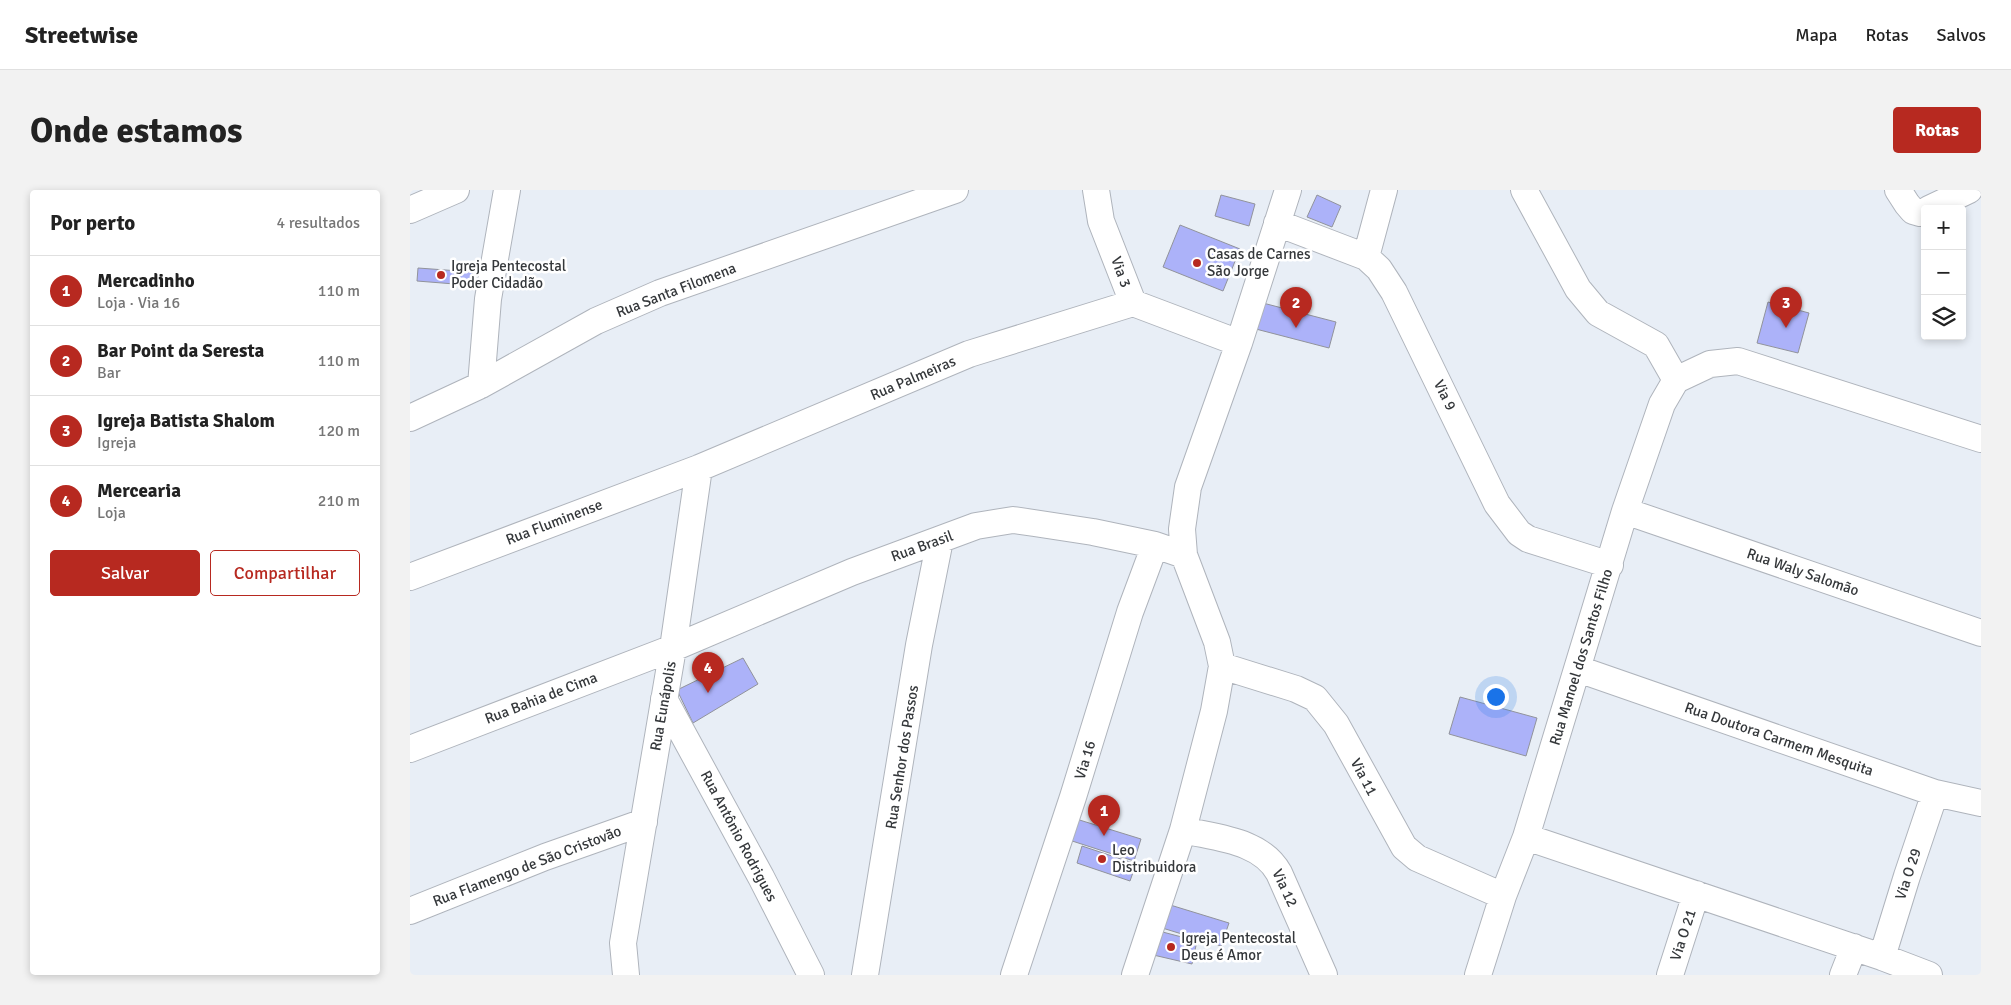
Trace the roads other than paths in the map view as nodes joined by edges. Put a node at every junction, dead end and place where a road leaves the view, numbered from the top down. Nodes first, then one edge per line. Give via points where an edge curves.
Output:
1 (456, 190) edge
2 (507, 190) edge
3 (955, 190) edge
4 (1096, 190) edge
5 (1288, 190) edge
6 (1384, 190) edge
7 (1524, 190) edge
8 (1969, 190) edge
9 (1915, 203) edge
10 (410, 210) edge
11 (1278, 223) junction
12 (1366, 258) junction
13 (1133, 303) junction
14 (1240, 344) junction
15 (1676, 380) junction
16 (482, 385) junction
17 (410, 418) edge
18 (1981, 439) edge
19 (699, 468) junction
20 (1625, 511) junction
21 (940, 540) junction
22 (1155, 545) junction
23 (1184, 555) junction
24 (1610, 565) junction
25 (410, 577) edge
26 (1981, 633) edge
27 (673, 648) junction
28 (1222, 666) junction
29 (1578, 669) junction
30 (664, 699) junction
31 (410, 749) edge
32 (1935, 793) junction
33 (1981, 803) edge
34 (644, 822) junction
35 (1183, 830) junction
36 (1526, 837) junction
37 (1696, 894) junction
38 (1503, 896) junction
39 (410, 911) edge
40 (1854, 947) junction
41 (1882, 957) junction
42 (626, 975) edge
43 (811, 975) edge
44 (866, 975) edge
45 (1014, 975) edge
46 (1135, 975) edge
47 (1324, 975) edge
48 (1478, 975) edge
49 (1670, 975) edge
50 (1843, 975) edge
51 (1929, 975) edge

1 - 10 street
2 - 16 street via 488,299
3 - 16 street, Rua Santa Filomena via 660,294 596,320
4 - 13 street, Via 3 via 1101,221
5 - 11 street
6 - 12 street
7 - 15 street via 1578,289 1598,313 1656,345
8 - 9 street
11 - 12 street, Via 9
11 - 14 street
12 - 24 street, Via 9 via 1379,269 1394,292 1508,521 1528,539
13 - 14 street, Via 3
13 - 19 street, Rua Palmeiras via 970,354
14 - 23 street via 1188,487 1182,528
15 - 18 street via 1710,364 1738,361
15 - 20 street, Rua Manoel dos Santos Filho via 1662,404
16 - 17 street, Rua Santa Filomena
19 - 25 street, Rua Fluminense
19 - 27 street, Rua Eunápolis
20 - 24 street, Rua Manoel dos Santos Filho
20 - 26 street, Rua Waly Salomão
21 - 22 street, Rua Brasil via 976,526 1013,520
21 - 27 street, Rua Brasil via 803,591
21 - 44 street, Rua Senhor dos Passos
22 - 23 street, Rua Brasil
22 - 45 street, Via 16 via 1130,612
23 - 28 street via 1218,642
24 - 29 street, Rua Manoel dos Santos Filho
27 - 30 street, Rua Eunápolis
27 - 31 street, Rua Bahia de Cima
28 - 35 street via 1214,712
28 - 38 street, Via 11 via 1315,698 1336,724 1404,847 1416,858
29 - 32 street, Rua Doutora Carmem Mesquita
29 - 36 street, Rua Manoel dos Santos Filho
30 - 34 street, Rua Eunápolis
30 - 43 street, Rua Antônio Rodrigues
32 - 33 street, Rua Doutora Carmem Mesquita
32 - 41 street, Via O 29
34 - 39 street, Rua Flamengo de São Cristovão via 545,856
34 - 42 street, Rua Eunápolis via 623,943
35 - 46 street
35 - 47 street, Via 12 via 1246,846 1269,858 1279,873
36 - 37 street
36 - 38 street, Rua Manoel dos Santos Filho
37 - 40 street
37 - 49 street, Via O 21
38 - 48 street, Rua Manoel dos Santos Filho
40 - 41 street
40 - 50 street
41 - 51 street

